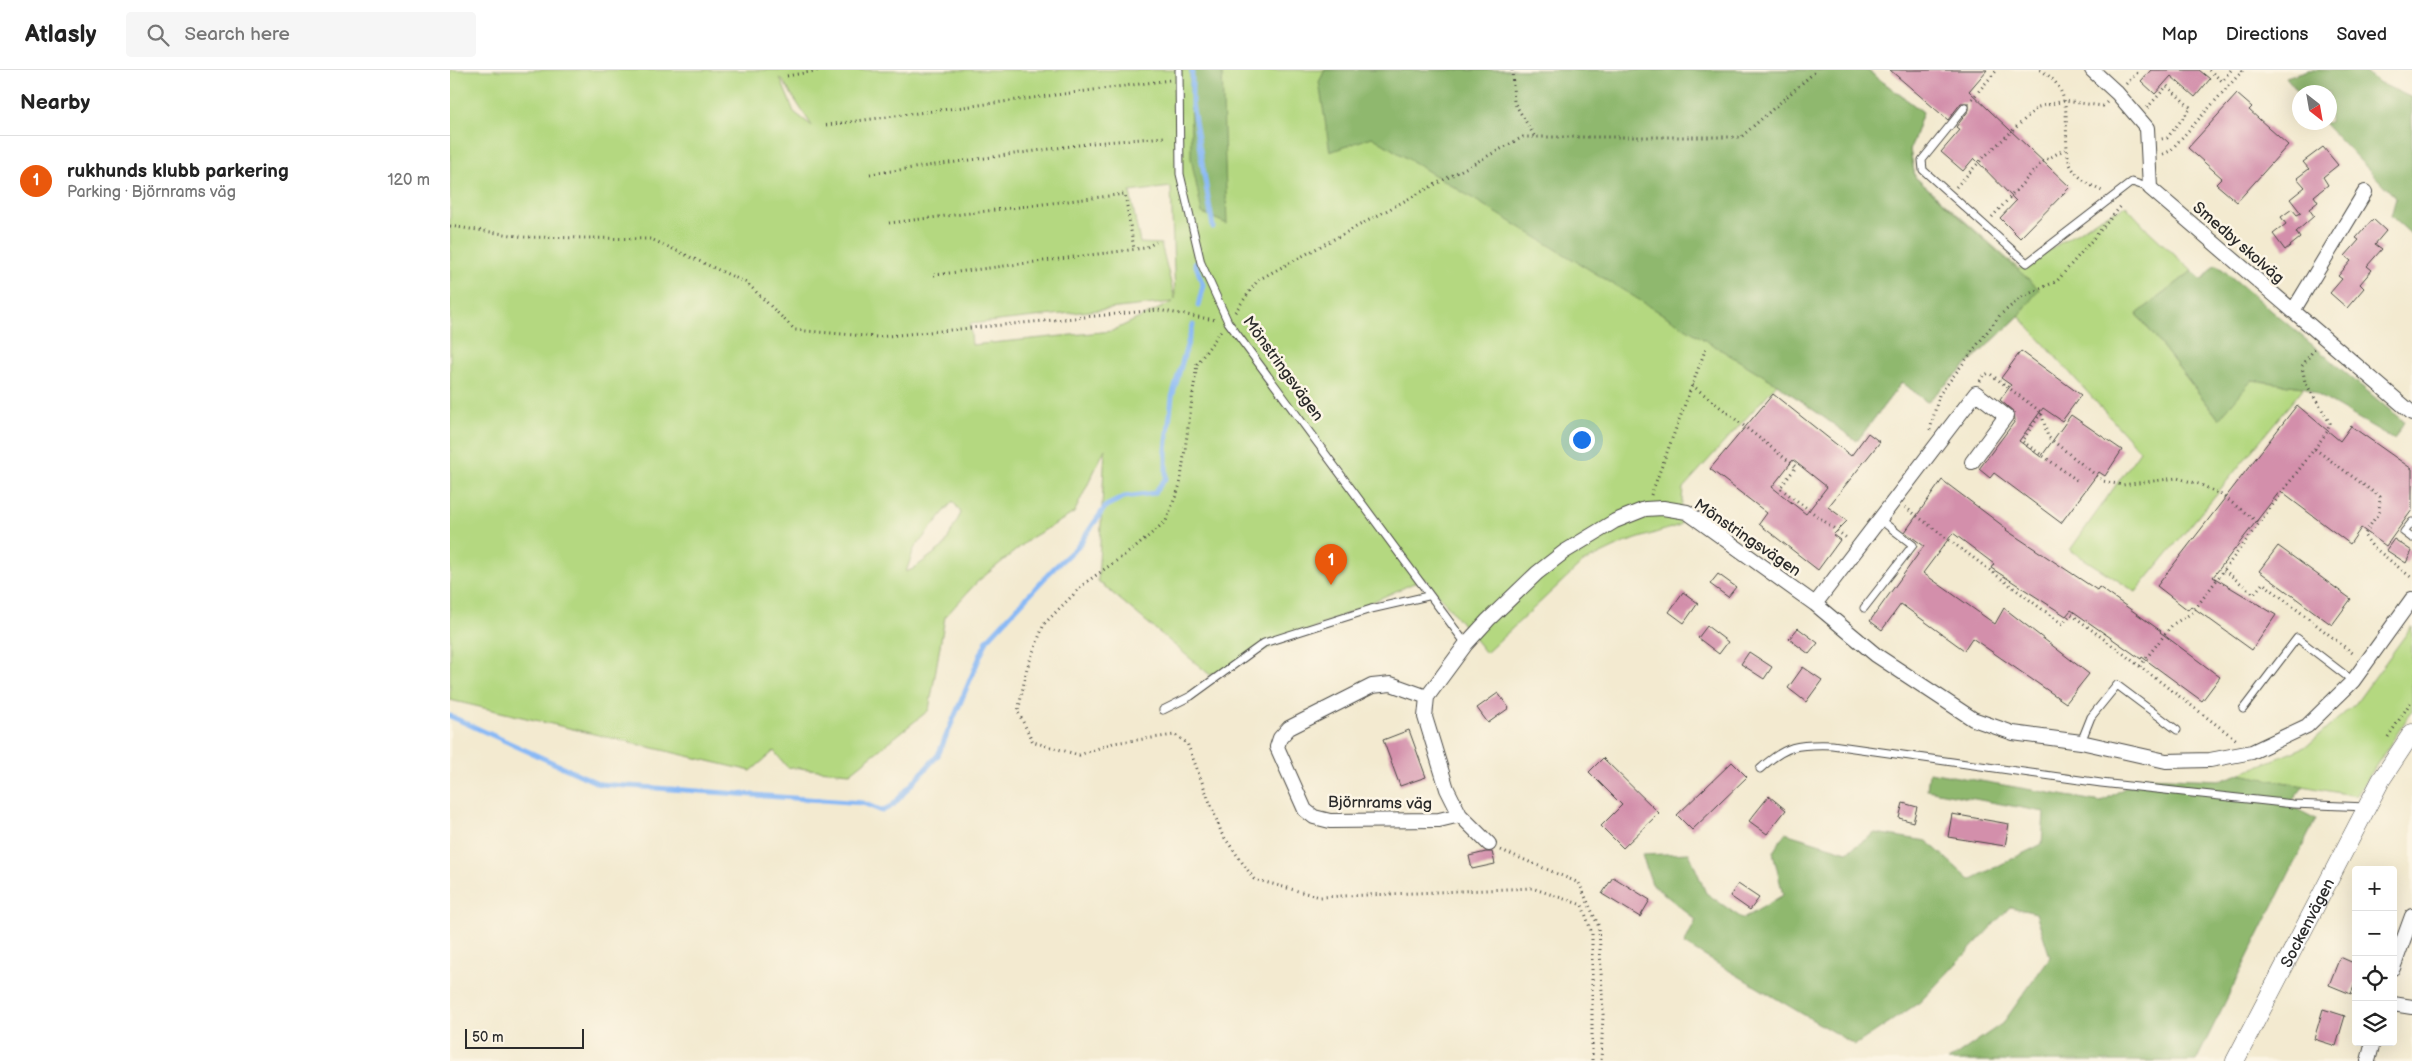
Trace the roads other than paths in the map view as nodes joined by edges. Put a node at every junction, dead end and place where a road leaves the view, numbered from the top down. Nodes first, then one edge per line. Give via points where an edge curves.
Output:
1 (1179, 70) edge
2 (2092, 70) edge
3 (1965, 107) road end
4 (2150, 188) junction
5 (2365, 192) dead end
6 (2293, 311) junction
7 (2412, 413) edge
8 (1972, 462) dead end
9 (1879, 519) junction
10 (2412, 522) edge
11 (2412, 538) edge
12 (1428, 596) junction
13 (2412, 599) edge
14 (1815, 604) junction
15 (1864, 608) dead end
16 (1466, 644) junction
17 (2353, 681) junction
18 (1427, 698) junction
19 (2243, 709) dead end
20 (1163, 710) dead end
21 (2176, 730) dead end
22 (2412, 733) edge
23 (2081, 742) junction
24 (1760, 769) dead end
25 (2367, 807) junction
26 (1460, 814) junction
27 (1489, 844) road end
28 (2412, 916) edge
29 (2397, 957) edge
30 (2397, 1005) edge
31 (2412, 1007) edge
32 (2372, 1046) edge
33 (2235, 1061) edge
34 (2368, 1061) edge

1 - 12 lane, Mönstringsvägen via 1180,174 1202,263 1228,322
2 - 4 street via 2147,128
3 - 4 lane via 1922,160 1923,170 2027,262 2132,182
4 - 6 street, Smedby skolväg
5 - 6 street
6 - 7 street, Smedby skolväg
8 - 9 street via 2006,416 1976,393
9 - 14 street
9 - 15 lane via 1913,545
10 - 11 lane via 2404,532
12 - 16 lane, Mönstringsvägen
12 - 20 lane via 1371,608 1264,642 1191,696
13 - 17 street, Mönstringsvägen
14 - 16 street, Mönstringsvägen via 1686,512 1645,509 1615,521 1564,552 1537,573
14 - 23 street, Mönstringsvägen via 1876,655 1973,719 2012,733
16 - 18 street, Mönstringsvägen
17 - 19 lane via 2297,638
17 - 23 street, Mönstringsvägen via 2307,726 2252,752 2210,760 2166,761
18 - 26 street via 1425,717 1447,788
18 - 26 street, Björnrams väg via 1391,684 1372,686 1289,728 1277,747 1305,810 1314,817 1330,821 1439,820
21 - 23 lane via 2117,685 2091,717
22 - 25 street, Sockenvägen
24 - 25 lane via 1778,753 1794,746 1832,744 2101,783 2293,804
25 - 33 street, Sockenvägen
26 - 27 street
28 - 29 street
30 - 31 street
32 - 34 street

